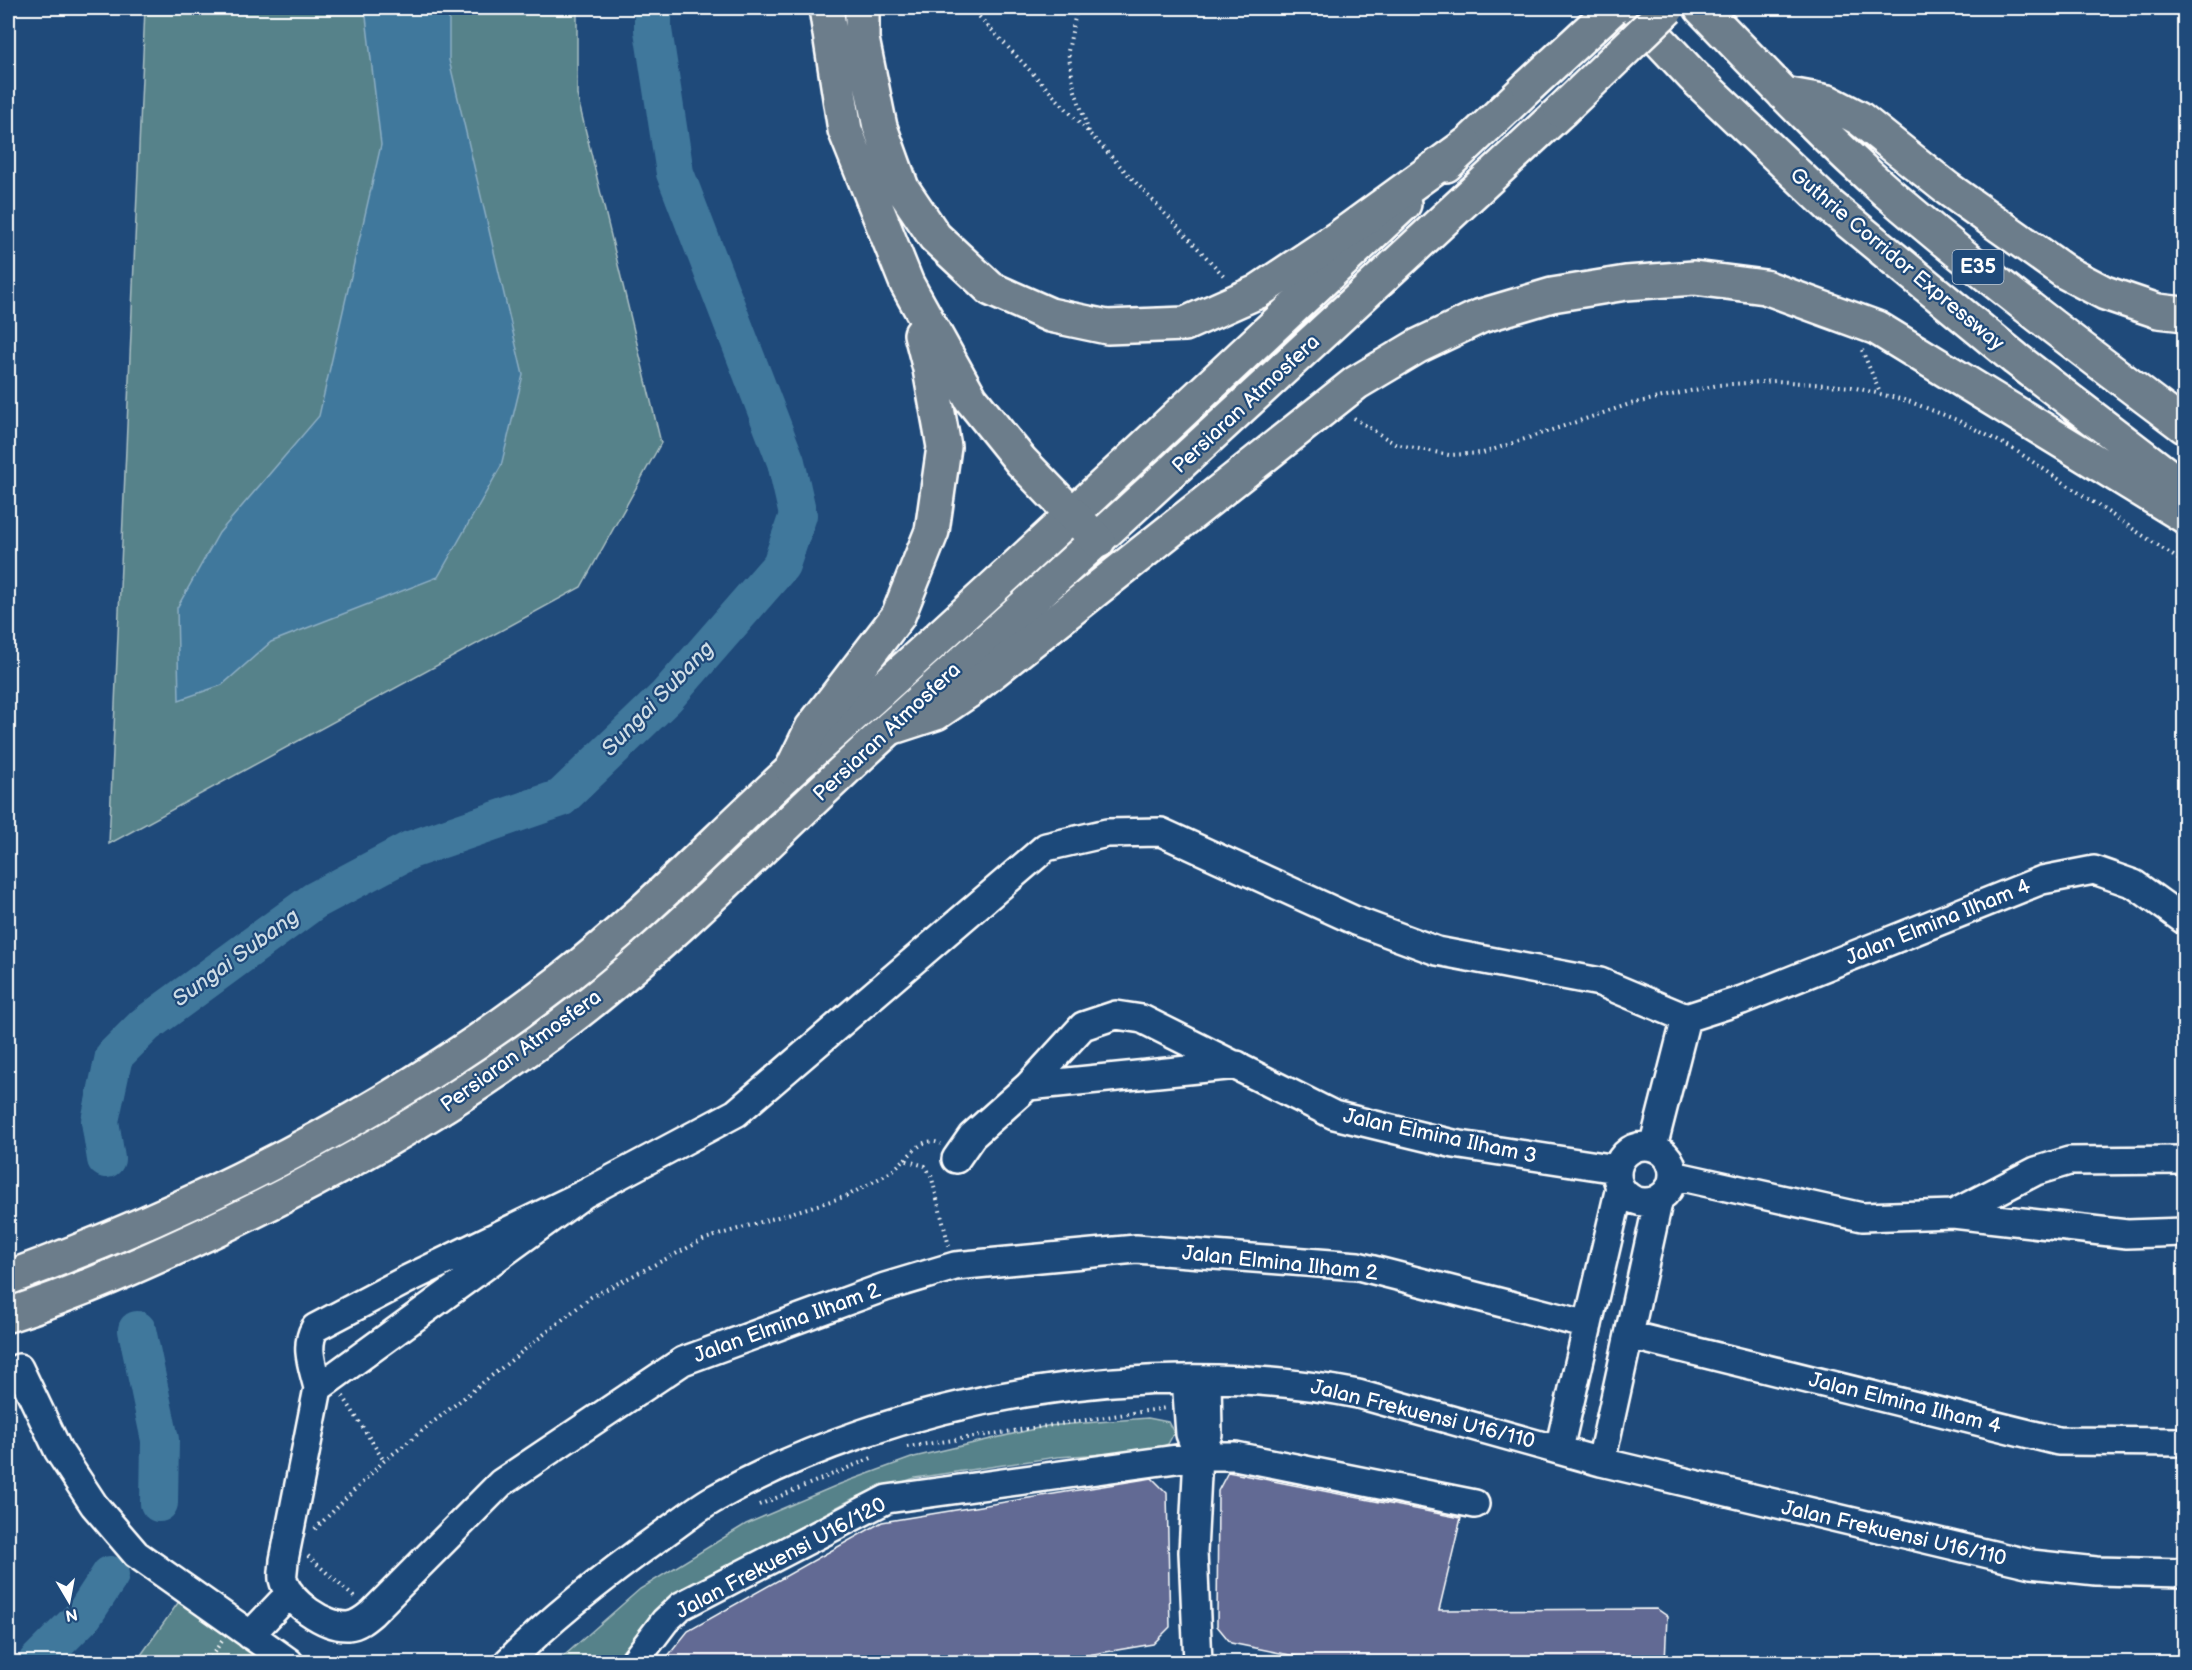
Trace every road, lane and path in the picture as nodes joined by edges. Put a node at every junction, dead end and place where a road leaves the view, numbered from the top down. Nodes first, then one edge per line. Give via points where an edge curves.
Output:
1 (826, 8) edge
2 (862, 8) edge
3 (971, 8) edge
4 (1077, 8) edge
5 (1612, 8) edge
6 (1629, 8) edge
7 (1668, 8) edge
8 (1701, 8) edge
9 (1693, 76) junction
10 (1784, 94) junction
11 (1091, 135) junction
12 (1466, 145) junction
13 (1225, 277) dead end
14 (907, 284) junction
15 (2184, 314) edge
16 (1849, 318) junction
17 (1880, 394) junction
18 (1354, 418) dead end
19 (2184, 426) edge
20 (2184, 488) edge
21 (1071, 515) junction
22 (2184, 516) edge
23 (1098, 541) junction
24 (2184, 563) edge
25 (890, 728) junction
26 (792, 769) junction
27 (2184, 921) edge
28 (1686, 1018) junction
29 (1238, 1065) junction
30 (1028, 1086) junction
31 (1653, 1148) junction
32 (956, 1159) joint
33 (904, 1160) junction
34 (2184, 1160) edge
35 (1618, 1178) junction
36 (1666, 1186) junction
37 (584, 1194) junction
38 (1953, 1214) junction
39 (2184, 1232) edge
40 (955, 1266) junction
41 (8, 1278) edge
42 (8, 1315) edge
43 (1588, 1325) junction
44 (1629, 1335) junction
45 (19, 1368) dead end
46 (1197, 1379) junction
47 (325, 1382) junction
48 (2184, 1442) edge
49 (1559, 1449) junction
50 (1198, 1456) junction
51 (384, 1461) junction
52 (1602, 1462) junction
53 (1475, 1504) dead end
54 (307, 1537) dead end
55 (305, 1551) dead end
56 (2184, 1574) edge
57 (290, 1593) junction
58 (372, 1613) junction
59 (237, 1637) junction
60 (207, 1662) edge
61 (289, 1662) edge
62 (508, 1662) edge
63 (634, 1662) edge
64 (1198, 1662) edge

1 - 14 main road via 845,130
2 - 12 main road via 862,39 880,127 902,188 935,237 992,289 1050,315 1107,327 1185,324 1257,292
3 - 11 path
4 - 11 path via 1068,51 1074,88
5 - 9 main road
5 - 12 main road, Persiaran Atmosfera, bridge
6 - 9 main road, Guthrie Corridor Expressway / E35
7 - 23 main road, Persiaran Atmosfera, bridge
8 - 10 main road, E35
9 - 20 main road, Guthrie Corridor Expressway / E35 via 1830,207 2016,359
10 - 15 main road via 1828,102 1858,118 1948,189 2065,272 2105,293 2158,311
10 - 19 main road, E35 via 1888,192 2049,325
11 - 13 path
12 - 21 main road, Persiaran Atmosfera
14 - 21 main road via 971,399
14 - 26 main road via 930,369 944,447 932,531 898,616 812,728
16 - 17 path
16 - 22 main road via 1877,328
16 - 25 main road via 1765,287 1694,278 1626,283 1552,295 1481,316 1418,346 1356,383 967,692 936,713
17 - 18 path via 1852,387 1776,381 1718,385 1630,404 1483,453 1449,455 1395,444
17 - 24 path via 1908,400 1957,420 2012,448
21 - 23 main road
21 - 26 main road, Persiaran Atmosfera via 956,624
23 - 25 main road, Persiaran Atmosfera
25 - 42 main road, Persiaran Atmosfera via 667,937 576,1013 439,1111 301,1189 155,1258
26 - 41 main road, Persiaran Atmosfera via 660,896 567,976 416,1083 312,1144 118,1233
27 - 28 street, Jalan Elmina Ilham 4 via 2134,884 2094,870 2042,880 1742,1000
28 - 31 street
28 - 37 street via 1600,982 1427,947 1356,921 1161,832 1107,832 1046,847 736,1113
29 - 30 street
29 - 30 street, Jalan Elmina Ilham 3 via 1142,1019 1116,1015 1083,1026
29 - 35 street, Jalan Elmina Ilham 3 via 1334,1115
30 - 32 street, Jalan Elmina Ilham 3 via 972,1136
31 - 35 street via 1634,1148 1626,1153
31 - 36 street via 1667,1158
32 - 33 path via 933,1140 921,1144
33 - 40 path via 925,1166 931,1175
33 - 51 path via 891,1172 847,1196 705,1239 591,1297
34 - 38 street via 2069,1161 2036,1171
35 - 36 street via 1633,1199 1642,1202
35 - 43 street
36 - 38 street via 1862,1217
36 - 44 street
37 - 47 street
37 - 47 street via 315,1328 309,1338 309,1351
38 - 39 street via 2127,1234
40 - 43 street, Jalan Elmina Ilham 2 via 1136,1249 1358,1266
40 - 58 street, Jalan Elmina Ilham 2 via 885,1287 683,1360 501,1483
43 - 49 street
44 - 48 street, Jalan Elmina Ilham 4 via 2058,1441
44 - 52 street
45 - 59 street via 58,1450 101,1513 136,1554
46 - 49 street, Jalan Frekuensi U16/110 via 1264,1380 1358,1394
46 - 50 street via 1190,1434
46 - 62 street, Jalan Frekuensi U16/110 via 1083,1384 966,1405 804,1454 711,1501 618,1567
47 - 51 path
47 - 57 street via 284,1560 283,1579
49 - 52 street, Jalan Frekuensi U16/110
50 - 53 street, Jalan Frekuensi U16/120 via 1235,1456
50 - 63 street, Jalan Frekuensi U16/120 via 887,1498 681,1606
50 - 64 street via 1192,1552
51 - 54 path
52 - 56 street, Jalan Frekuensi U16/110 via 2031,1564
55 - 58 path
57 - 58 street, Jalan Elmina Ilham 2 via 302,1606 333,1624 349,1626
57 - 59 street
59 - 60 path
59 - 61 street

